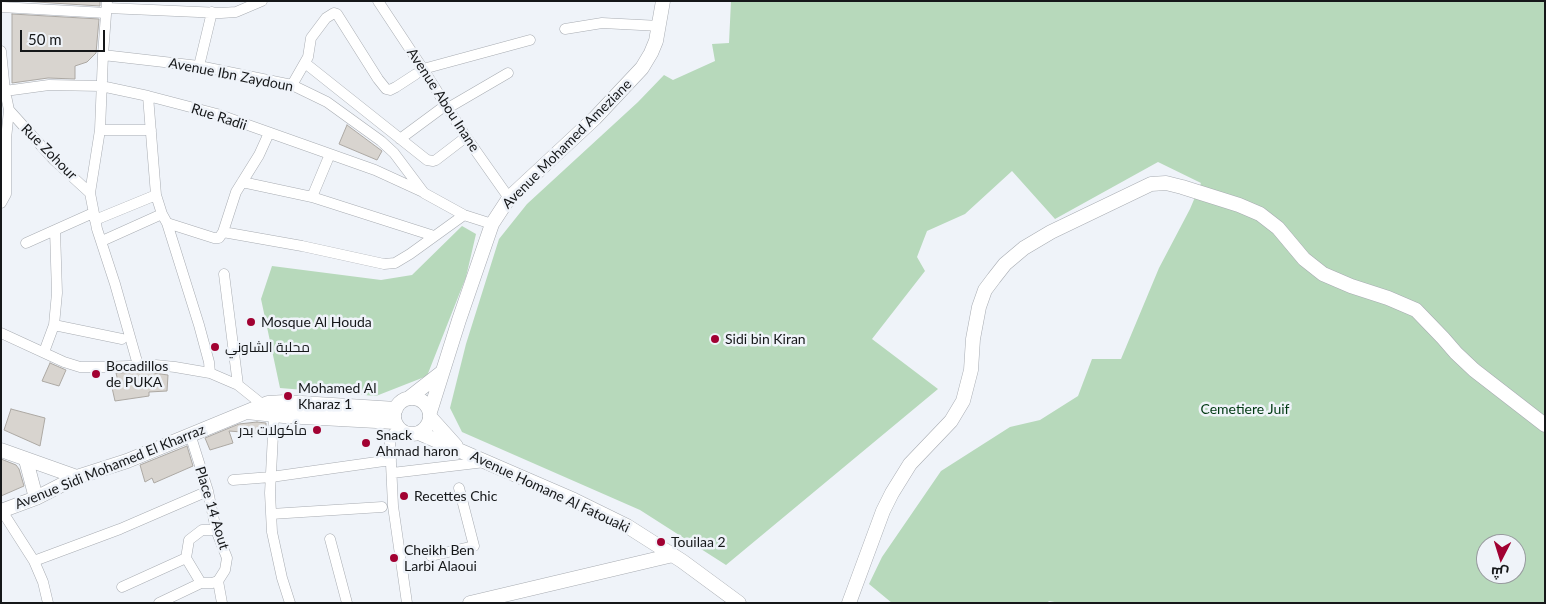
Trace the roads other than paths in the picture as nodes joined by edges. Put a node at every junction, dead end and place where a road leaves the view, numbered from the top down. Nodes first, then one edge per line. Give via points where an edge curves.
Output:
1 (2, 1) edge
2 (262, 1) edge
3 (378, 1) edge
4 (663, 1) edge
5 (1, 7) edge
6 (107, 8) edge
7 (212, 12) junction
8 (1, 14) edge
9 (660, 26) junction
10 (565, 29) dead end
11 (530, 40) dead end
12 (1, 51) edge
13 (103, 55) junction
14 (305, 63) junction
15 (199, 66) junction
16 (420, 72) junction
17 (508, 73) dead end
18 (292, 85) junction
19 (101, 86) junction
20 (4, 91) junction
21 (148, 96) junction
22 (447, 107) junction
23 (9, 110) junction
24 (100, 130) junction
25 (151, 130) junction
26 (269, 133) junction
27 (466, 137) junction
28 (400, 139) junction
29 (330, 154) junction
30 (4, 168) edge
31 (242, 182) junction
32 (90, 193) junction
33 (424, 193) junction
34 (156, 195) junction
35 (312, 197) junction
36 (509, 198) junction
37 (1, 203) edge
38 (464, 215) junction
39 (94, 217) junction
40 (165, 218) junction
41 (492, 224) junction
42 (55, 230) junction
43 (223, 232) junction
44 (434, 236) junction
45 (102, 242) junction
46 (26, 243) dead end
47 (224, 274) dead end
48 (54, 325) junction
49 (1, 333) edge
50 (122, 339) dead end
51 (44, 352) junction
52 (138, 365) junction
53 (210, 373) junction
54 (442, 373) junction
55 (238, 385) junction
56 (409, 398) junction
57 (267, 412) junction
58 (430, 414) junction
59 (397, 420) junction
60 (1545, 425) edge
61 (419, 433) junction
62 (190, 434) junction
63 (1, 450) edge
64 (460, 450) junction
65 (26, 460) junction
66 (390, 460) junction
67 (488, 462) junction
68 (392, 473) junction
69 (77, 477) junction
70 (271, 477) junction
71 (233, 480) dead end
72 (459, 488) dead end
73 (208, 491) junction
74 (36, 498) junction
75 (382, 507) dead end
76 (2, 511) edge
77 (271, 514) junction
78 (216, 530) junction
79 (330, 540) dead end
80 (674, 555) junction
81 (430, 556) dead end
82 (186, 558) junction
83 (34, 561) junction
84 (218, 581) junction
85 (201, 583) junction
86 (122, 587) dead end
87 (48, 603) edge
88 (159, 603) edge
89 (222, 603) edge
90 (290, 603) edge
91 (347, 603) edge
92 (407, 603) edge
93 (470, 603) edge
94 (739, 603) edge
95 (849, 603) edge

1 - 5 street
2 - 7 street via 236,12
3 - 16 street, Avenue Abou Inane
4 - 9 street, Avenue Mohamed Ameziane
5 - 6 street
5 - 8 street
6 - 7 street
6 - 13 street
7 - 15 street
9 - 10 street via 602,23
9 - 36 street, Avenue Mohamed Ameziane via 642,68
11 - 16 street
12 - 20 street, Rue Zohour
13 - 15 street, Avenue Ibn Zaydoun
13 - 19 street
14 - 16 street via 310,53 311,38 326,18 334,13 386,89 396,87
14 - 18 street
14 - 28 street
15 - 18 street, Avenue Ibn Zaydoun
16 - 22 street, Avenue Abou Inane
17 - 22 street
18 - 33 street, Avenue Ibn Zaydoun via 327,102 381,141
19 - 20 street, Rue Radii via 49,85
19 - 21 street, Rue Radii
19 - 24 street
20 - 23 street, Rue Zohour
21 - 25 street
21 - 26 street, Rue Radii via 217,114
22 - 27 street, Avenue Abou Inane
22 - 28 street
23 - 30 street
23 - 32 street, Rue Zohour
24 - 25 street
24 - 32 street
25 - 34 street
26 - 29 street, Rue Radii
26 - 31 street
27 - 28 street via 433,161
27 - 36 street, Avenue Abou Inane
29 - 33 street, Rue Radii
29 - 35 street
30 - 37 street via 6,194
31 - 35 street
31 - 43 street via 232,201
32 - 39 street
33 - 38 street, Avenue Ibn Zaydoun
34 - 39 street
34 - 40 street
35 - 44 street
36 - 41 street, Avenue Mohamed Ameziane
38 - 41 street, Avenue Ibn Zaydoun
38 - 44 street
39 - 42 street
39 - 45 street
40 - 43 street via 214,238 219,238
40 - 45 street
40 - 53 street via 199,325
41 - 54 street, Avenue Mohamed Ameziane
42 - 46 street
42 - 48 street via 57,293
43 - 44 street via 384,264 399,261
45 - 52 street
47 - 55 street
48 - 50 street
48 - 51 street
49 - 51 street
51 - 52 street via 80,367
52 - 53 street
53 - 55 street
54 - 56 street
54 - 58 street, Avenue Mohamed Ameziane
55 - 57 street
56 - 58 street via 422,400
56 - 59 street via 403,400
57 - 59 street, Avenue Sidi Mohamed El Kharraz via 285,402
57 - 62 street, Avenue Sidi Mohamed El Kharraz via 247,412
57 - 70 street
58 - 61 street via 425,429
58 - 64 street, Avenue Homane Al Fatouaki
59 - 61 street via 408,433
59 - 66 street via 390,440
60 - 95 street via 1474,370 1416,310 1323,274 1260,214 1239,204 1182,187 1151,184 1024,248 994,278 979,307 971,370 963,401 951,421 910,464 892,493
61 - 64 street, Avenue Homane Al Fatouaki
62 - 69 street, Avenue Sidi Mohamed El Kharraz
62 - 73 street, Place 14 Aout
63 - 65 street
64 - 67 street, Avenue Homane Al Fatouaki
65 - 69 street
65 - 74 street
66 - 68 street
66 - 70 street
67 - 68 street
67 - 80 street, Avenue Homane Al Fatouaki via 627,526
68 - 92 street via 394,516
69 - 74 street, Avenue Sidi Mohamed El Kharraz
70 - 71 street
70 - 77 street
72 - 81 street via 474,546
73 - 78 street, Place 14 Aout
73 - 83 street
74 - 76 street, Avenue Sidi Mohamed El Kharraz
75 - 77 street
76 - 83 street
77 - 90 street via 275,548
78 - 82 street via 202,530 189,540
78 - 84 street, Place 14 Aout via 227,558 225,570
79 - 91 street
80 - 93 street
80 - 94 street, Avenue Homane Al Fatouaki
82 - 85 street
82 - 86 street
83 - 87 street
84 - 85 street
84 - 89 street
85 - 88 street

